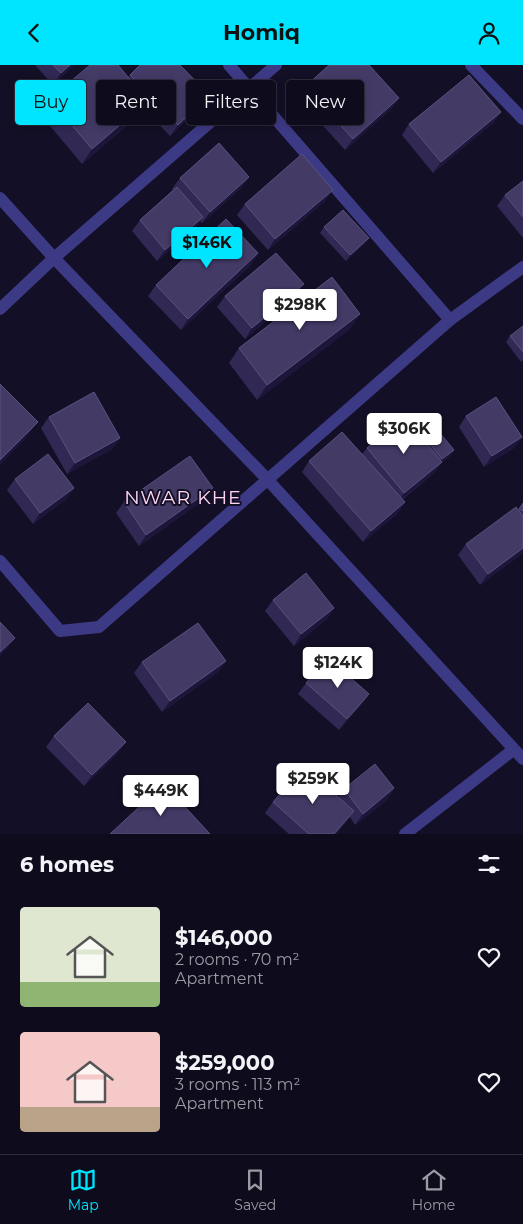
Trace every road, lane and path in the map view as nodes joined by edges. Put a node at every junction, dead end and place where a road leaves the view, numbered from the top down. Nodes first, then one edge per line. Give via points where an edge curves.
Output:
1 (229, 65) edge
2 (276, 65) edge
3 (472, 65) edge
4 (243, 80) edge
5 (258, 80) edge
6 (276, 118) edge
7 (523, 119) edge
8 (206, 125) edge
9 (0, 198) edge
10 (54, 258) junction
11 (523, 267) edge
12 (0, 309) edge
13 (450, 319) junction
14 (267, 479) junction
15 (0, 561) edge
16 (513, 750) junction
17 (523, 759) edge
18 (405, 834) edge

1 - 4 street
2 - 5 street
3 - 7 street
6 - 13 street
8 - 10 street
9 - 10 street
10 - 12 street
10 - 14 street
11 - 13 street
13 - 14 street
14 - 15 street via 98,627 60,631
14 - 16 street
16 - 17 street
16 - 18 street

